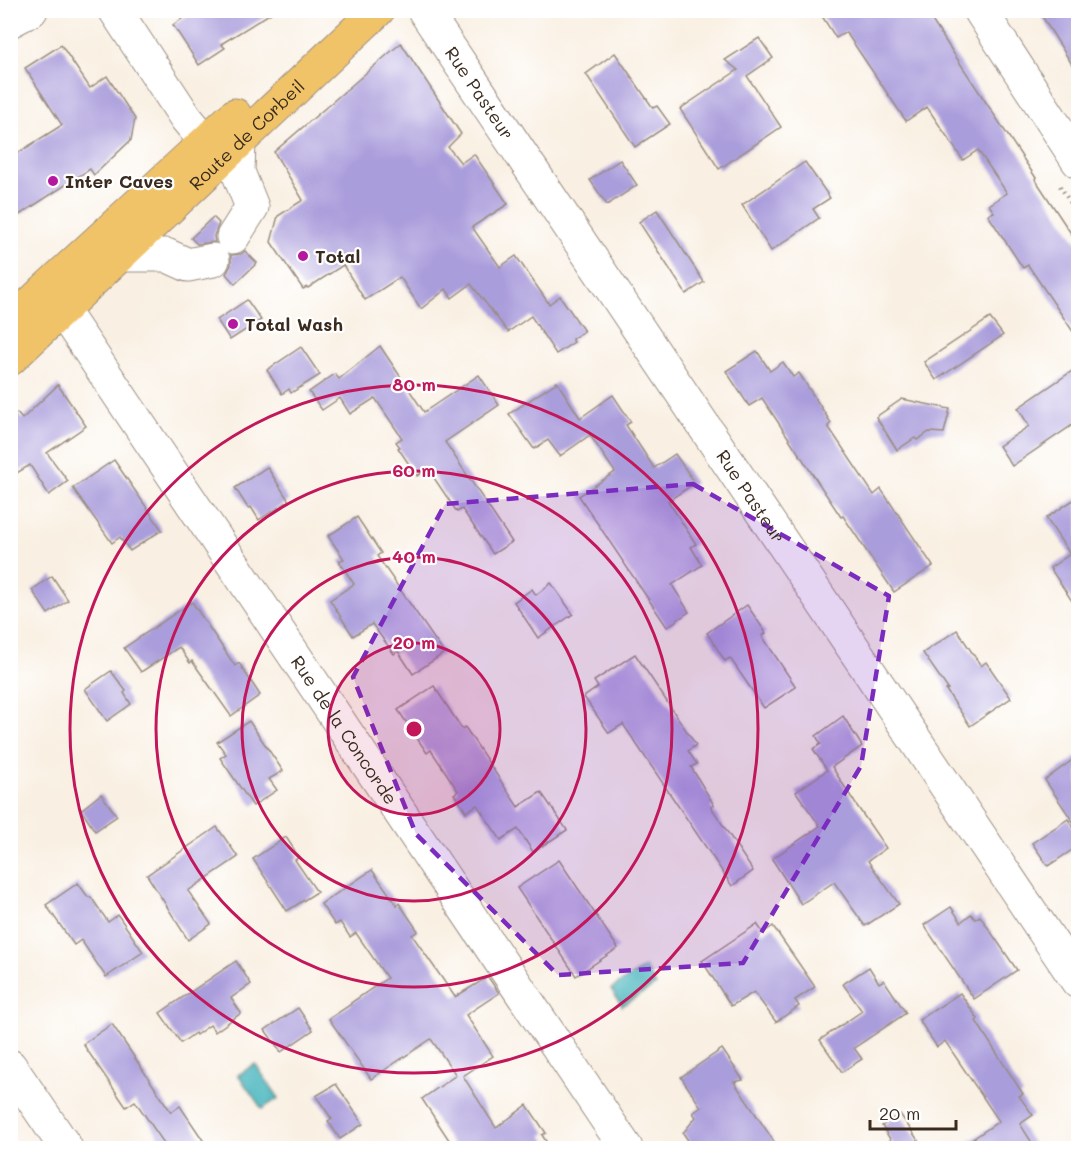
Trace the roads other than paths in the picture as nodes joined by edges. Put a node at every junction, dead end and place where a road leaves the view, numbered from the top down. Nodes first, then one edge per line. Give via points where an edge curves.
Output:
1 (31, 10) edge
2 (115, 10) edge
3 (345, 10) edge
4 (378, 10) edge
5 (424, 10) edge
6 (980, 10) edge
7 (10, 21) edge
8 (206, 142) junction
9 (239, 142) junction
10 (1078, 161) edge
11 (120, 255) junction
12 (62, 310) junction
13 (10, 324) edge
14 (10, 359) edge
15 (1078, 982) edge
16 (10, 1066) edge
17 (66, 1149) edge
18 (626, 1149) edge

1 - 7 street
2 - 8 street
3 - 8 main road, Route de Corbeil
4 - 9 main road, Route de Corbeil
5 - 15 street, Rue Pasteur
6 - 10 street
8 - 13 main road, Route de Corbeil
9 - 11 main road, Route de Corbeil
9 - 11 street via 238,172 252,207 223,249 188,266 166,255
11 - 12 main road, Route de Corbeil
12 - 14 main road, Route de Corbeil
12 - 18 street, Rue de la Concorde
16 - 17 street

